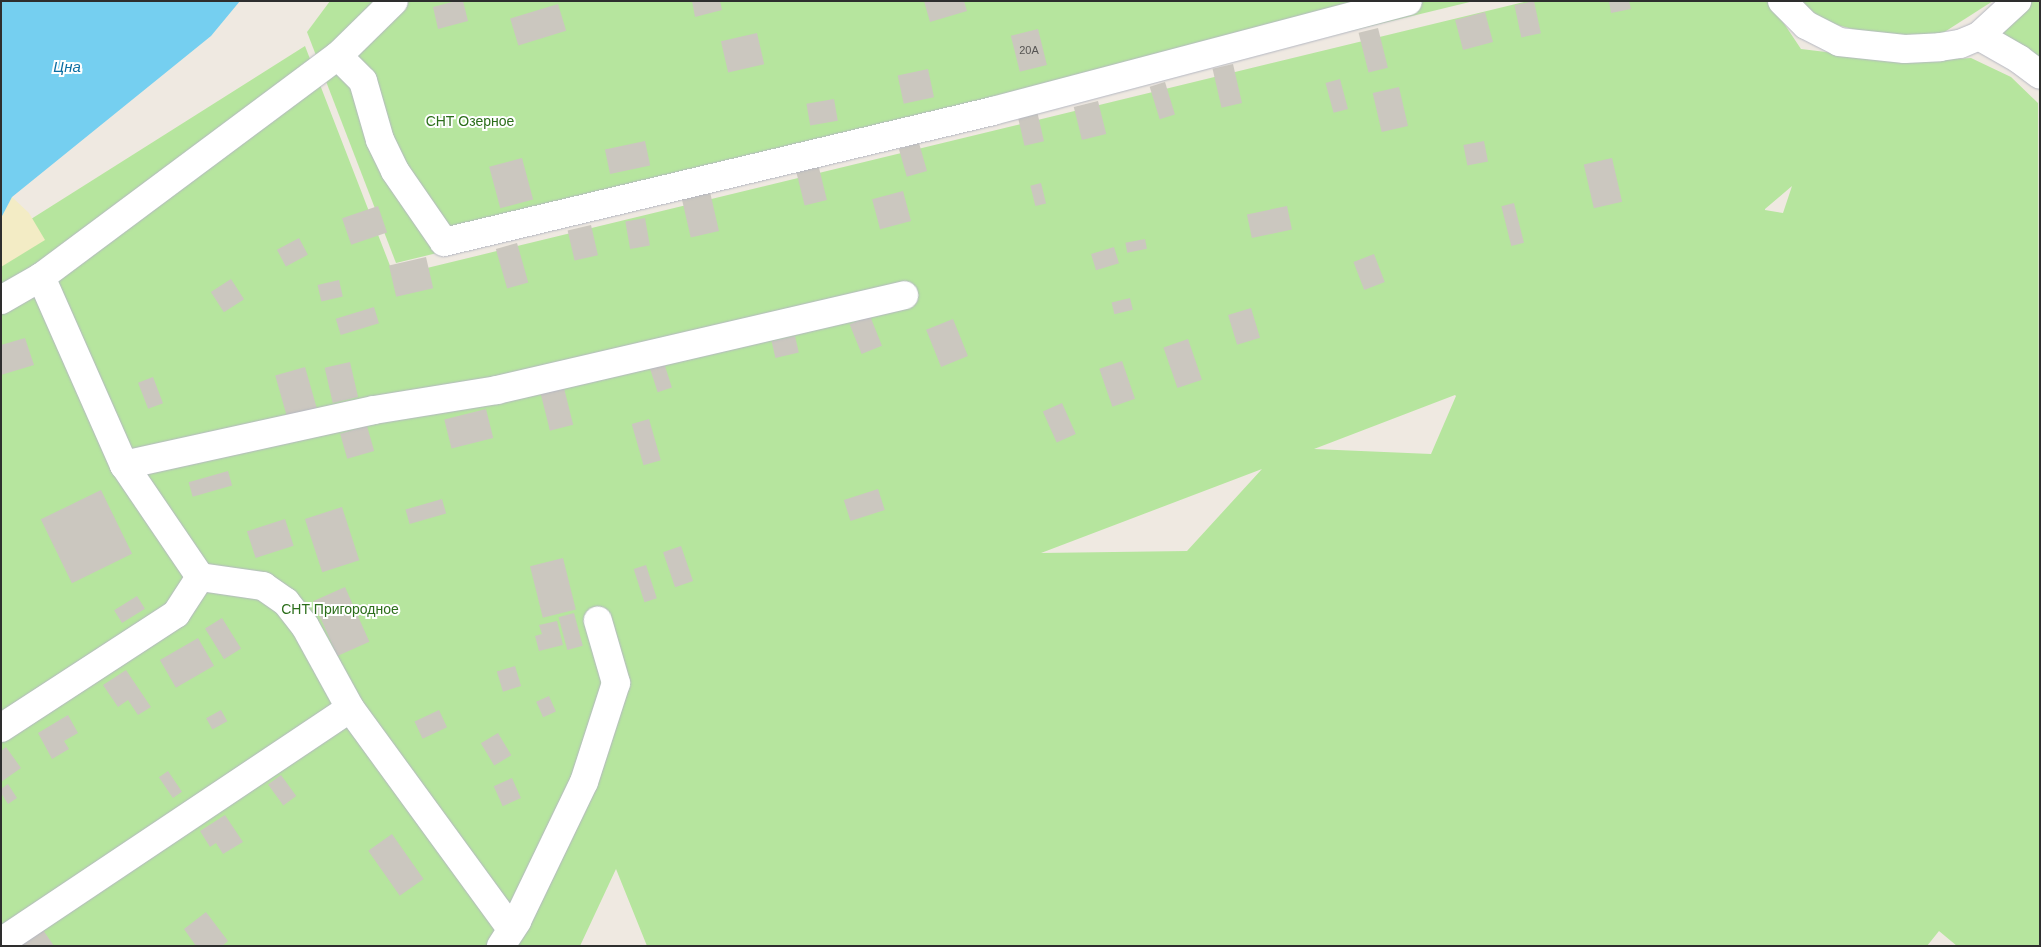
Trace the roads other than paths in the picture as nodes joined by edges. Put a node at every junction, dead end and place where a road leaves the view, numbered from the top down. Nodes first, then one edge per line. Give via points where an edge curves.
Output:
1 (394, 1) edge
2 (1408, 1) edge
3 (1782, 1) edge
4 (2016, 1) edge
5 (1979, 36) junction
6 (338, 56) junction
7 (2040, 75) edge
8 (41, 277) junction
9 (904, 295) dead end
10 (1, 300) edge
11 (124, 465) junction
12 (200, 577) junction
13 (598, 621) dead end
14 (350, 708) junction
15 (1, 728) edge
16 (506, 938) edge
17 (1, 942) edge

1 - 6 lane
2 - 6 lane via 993,111 444,242 395,171 380,140 363,81
3 - 5 lane via 1806,25 1840,42 1914,48 1960,44
4 - 5 lane
5 - 7 lane via 2019,58
6 - 8 lane
8 - 10 lane
8 - 11 lane
9 - 11 lane via 497,390 374,410
11 - 12 lane
12 - 14 lane via 263,586 286,602 305,626
12 - 15 lane via 176,614
13 - 16 lane via 616,683 584,782
14 - 16 lane
14 - 17 lane

